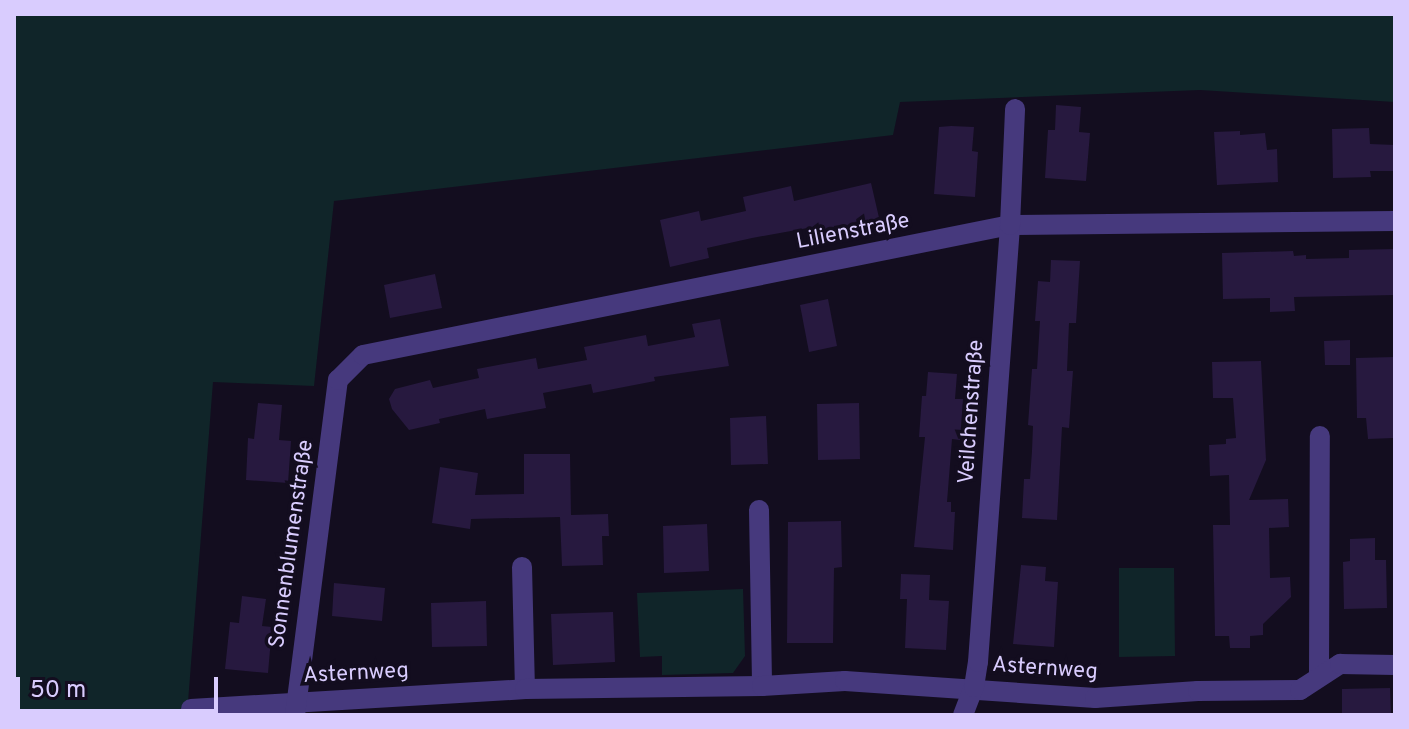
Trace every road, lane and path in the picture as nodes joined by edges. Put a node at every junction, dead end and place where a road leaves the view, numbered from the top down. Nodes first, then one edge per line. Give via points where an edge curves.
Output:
1 (1015, 109) dead end
2 (1395, 221) edge
3 (1010, 225) junction
4 (338, 380) joint
5 (1320, 436) dead end
6 (759, 510) dead end
7 (522, 567) dead end
8 (1395, 665) edge
9 (1319, 675) junction
10 (762, 686) junction
11 (974, 687) junction
12 (525, 689) junction
13 (295, 708) edge
14 (191, 709) dead end
15 (963, 715) edge

1 - 3 street, Veilchenstraße
2 - 3 street, Lilienstraße
3 - 4 street, Lilienstraße via 363,355
3 - 11 street, Veilchenstraße
4 - 13 street, Sonnenblumenstraße
5 - 9 street
6 - 10 street
7 - 12 street
8 - 9 street, Asternweg via 1340,664
9 - 11 street, Asternweg via 1300,690 1095,698
10 - 11 street, Asternweg via 845,681
10 - 12 street, Asternweg
11 - 15 street, Veilchenstraße
12 - 13 street, Asternweg
13 - 14 street, Asternweg

